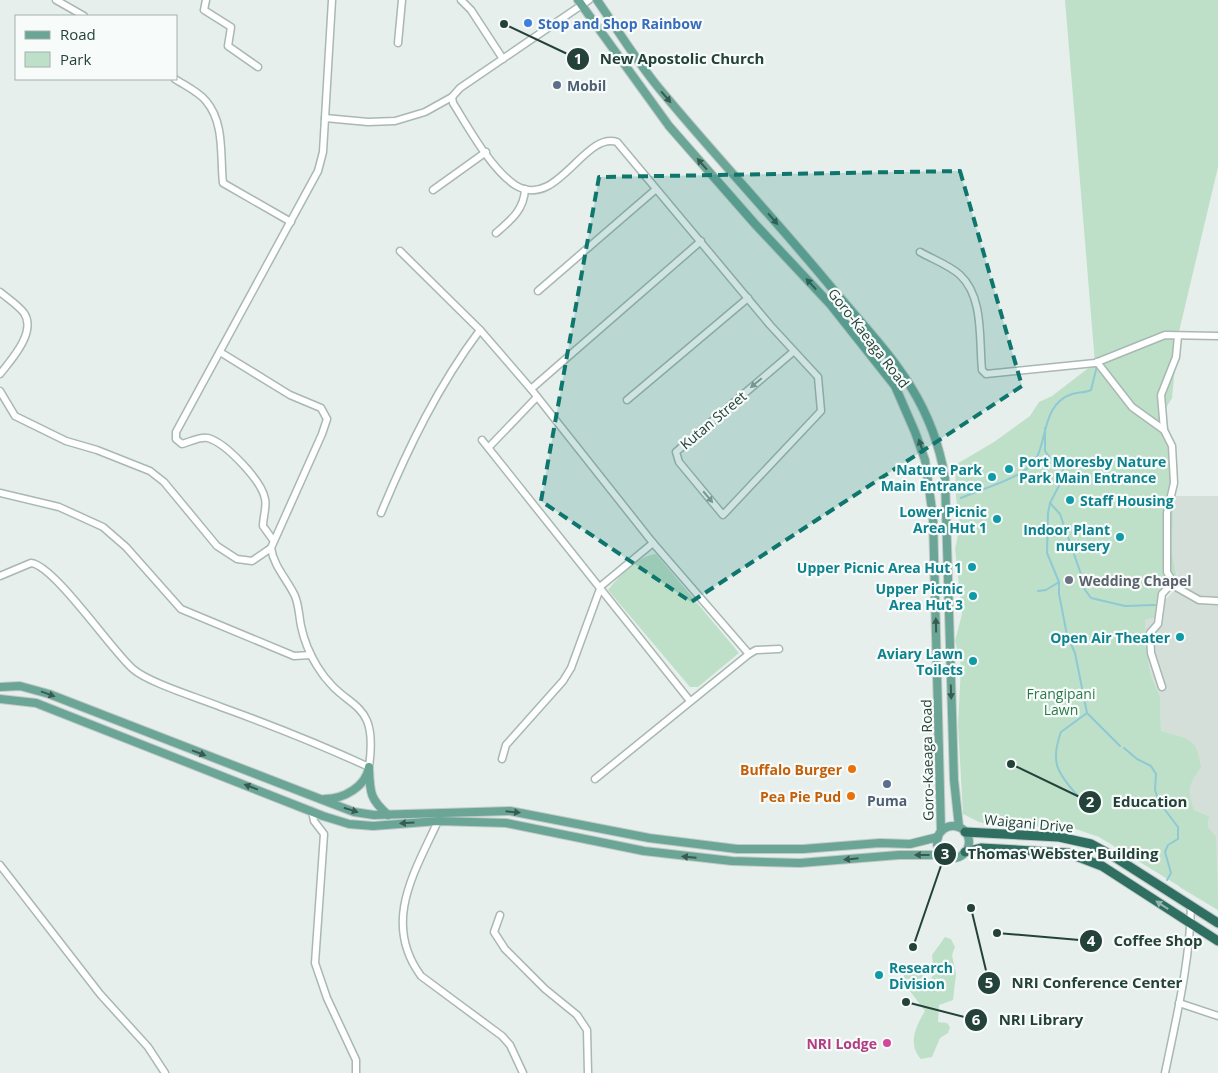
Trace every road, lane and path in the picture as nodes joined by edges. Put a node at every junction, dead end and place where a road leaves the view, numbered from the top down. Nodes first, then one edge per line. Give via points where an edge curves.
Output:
1 (56, 0) edge
2 (206, 0) edge
3 (332, 0) edge
4 (402, 0) edge
5 (461, 0) edge
6 (589, 0) edge
7 (597, 0) edge
8 (580, 3) edge
9 (82, 15) edge
10 (398, 43) dead end
11 (503, 59) junction
12 (258, 67) dead end
13 (176, 80) edge
14 (452, 97) junction
15 (325, 118) junction
16 (486, 152) junction
17 (525, 189) junction
18 (433, 190) dead end
19 (655, 190) junction
20 (291, 222) junction
21 (496, 234) dead end
22 (702, 241) junction
23 (400, 251) dead end
24 (920, 252) dead end
25 (538, 291) dead end
26 (0, 292) edge
27 (748, 298) junction
28 (480, 330) junction
29 (1178, 336) junction
30 (1218, 336) edge
31 (220, 352) junction
32 (793, 352) junction
33 (1098, 362) junction
34 (0, 374) edge
35 (531, 389) junction
36 (0, 391) edge
37 (538, 397) junction
38 (627, 400) dead end
39 (1164, 430) junction
40 (482, 440) dead end
41 (489, 447) junction
42 (0, 493) edge
43 (381, 513) dead end
44 (273, 540) junction
45 (653, 542) junction
46 (271, 548) junction
47 (0, 576) edge
48 (1173, 582) junction
49 (601, 586) junction
50 (1218, 601) edge
51 (779, 649) dead end
52 (748, 654) junction
53 (311, 655) junction
54 (0, 687) edge
55 (1162, 687) dead end
56 (0, 699) edge
57 (690, 701) junction
58 (502, 759) dead end
59 (369, 767) junction
60 (595, 779) dead end
61 (318, 798) junction
62 (312, 811) junction
63 (388, 815) junction
64 (438, 821) junction
65 (962, 830) junction
66 (939, 834) junction
67 (964, 852) junction
68 (944, 855) junction
69 (0, 865) edge
70 (1190, 906) junction
71 (500, 915) dead end
72 (1190, 923) junction
73 (1218, 924) edge
74 (1218, 941) edge
75 (1179, 1003) junction
76 (1218, 1016) edge
77 (165, 1073) edge
78 (356, 1073) edge
79 (523, 1073) edge
80 (588, 1073) edge
81 (1165, 1073) edge

1 - 9 street
2 - 12 street via 204,10 230,27 228,46
3 - 15 street
4 - 10 street
5 - 11 street
6 - 8 street
7 -> 65 main road, Goro-Kaeaga Road via 657,86 877,339 910,383 923,407 945,478 954,780
8 - 11 street
66 -> 8 main road, Goro-Kaeaga Road via 934,517 925,460 915,432 895,386 830,304 669,126
11 - 14 street
13 - 20 street via 206,100 213,112 222,144 223,183
14 - 15 street via 425,112 395,121
14 - 16 street
15 - 20 street via 318,171
16 - 17 street via 502,174
16 - 18 street
17 - 19 street via 550,184 597,145 611,140 622,146
17 - 21 street via 524,201 517,213
19 - 22 street
19 - 25 street
20 - 31 street
22 - 27 street
22 - 35 street
23 - 28 street
24 - 33 street via 960,275 976,297 984,373
26 - 34 street via 24,313 28,328 18,352
27 - 32 street
27 - 38 street
28 - 35 street
28 - 43 street via 429,407
29 - 30 street
29 - 33 street via 1165,335
29 - 39 street via 1176,357 1161,395
31 - 44 street via 290,394 321,408 326,415 322,434
31 - 44 street via 176,432 176,439 182,444 208,438 221,444 244,466 262,488 266,501 263,526
32 -> 32 street, Kutan Street via 676,452 679,462 723,514 821,411 818,377
33 - 39 street via 1132,407
35 - 37 street
36 - 46 street via 15,416 66,441 150,471 164,482 217,546 237,559 252,561
37 - 41 street
37 - 45 street
39 - 48 street via 1172,446 1174,483 1168,503 1167,572
40 - 41 street
41 - 49 street
42 - 53 street via 59,508 103,527 126,547 181,609 294,656
44 - 46 street
45 - 49 street
45 - 52 street
46 - 53 street via 276,566 296,597
47 - 59 street via 37,564 53,577 134,670
48 - 50 street via 1199,600
48 - 55 street via 1162,594 1158,624 1150,633 1151,653
49 - 57 street
49 - 58 street via 574,661 563,681 506,745
51 - 52 street via 756,650
52 - 57 street
53 - 59 street via 324,677 359,706 365,716 372,734
54 -> 61 main road via 20,686 49,694
62 -> 56 main road via 36,703
57 - 60 street
59 - 61 main road via 368,774 348,794
59 - 63 main road via 372,796
61 -> 63 main road via 354,812
64 -> 62 main road via 349,824
62 - 78 street via 314,821 324,834 315,963 327,998 356,1060
63 -> 66 main road via 510,811 662,840 737,849 910,844
68 -> 64 main road via 800,863 732,861 644,851 515,824
64 - 79 street via 407,889 401,926 405,948 421,976 502,1036 510,1045
65 - 66 main road via 949,826
65 - 67 main road via 968,842
65 - 70 highway, Waigani Drive via 1059,837 1091,844
66 - 68 main road via 938,847
67 - 68 main road via 957,857
72 -> 67 highway, Waigani Drive via 1102,866 1068,853 997,848
69 - 77 street via 100,994 148,1047
70 - 72 street
70 - 73 highway, Waigani Drive
71 - 80 street via 494,932 505,949 577,1015 586,1030
72 - 74 highway, Waigani Drive
72 - 75 street
75 - 76 street
75 - 81 street

